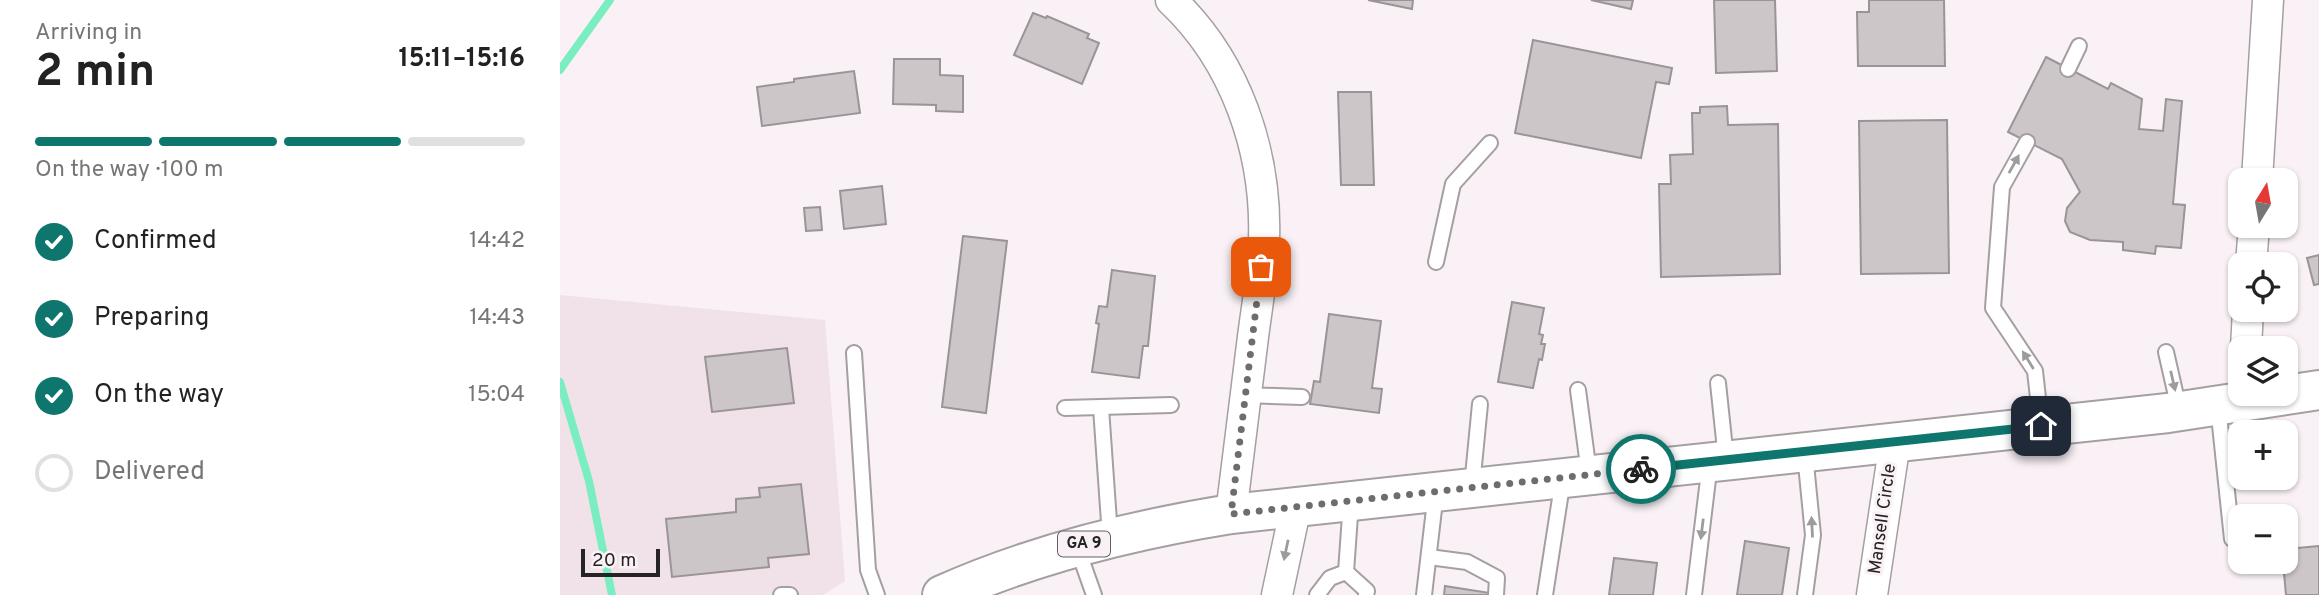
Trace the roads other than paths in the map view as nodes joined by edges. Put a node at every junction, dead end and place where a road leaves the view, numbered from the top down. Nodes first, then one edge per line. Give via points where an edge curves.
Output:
1 (1171, 0) edge
2 (2268, 0) edge
3 (2079, 46) dead end
4 (2068, 69) dead end
5 (2027, 142) dead end
6 (1490, 144) dead end
7 (2258, 168) edge
8 (1436, 262) dead end
9 (2166, 352) dead end
10 (855, 353) dead end
11 (1718, 383) dead end
12 (1578, 390) dead end
13 (2319, 390) edge
14 (2298, 393) edge
15 (1245, 396) junction
16 (1302, 397) dead end
17 (2228, 402) edge
18 (1480, 404) dead end
19 (1171, 405) dead end
20 (2239, 406) edge
21 (1065, 408) dead end
22 (1101, 408) junction
23 (2179, 411) junction
24 (2041, 426) junction
25 (1895, 442) junction
26 (1805, 452) junction
27 (1718, 461) junction
28 (1576, 476) junction
29 (1454, 489) junction
30 (1351, 500) junction
31 (2234, 504) edge
32 (1296, 506) junction
33 (1231, 514) junction
34 (1093, 542) junction
35 (1429, 556) junction
36 (1346, 572) junction
37 (944, 594) edge
38 (781, 595) edge
39 (790, 595) edge
40 (877, 595) edge
41 (1094, 595) edge
42 (1277, 595) edge
43 (1317, 595) edge
44 (1366, 595) edge
45 (1424, 595) edge
46 (1496, 595) edge
47 (1545, 595) edge
48 (1695, 595) edge
49 (1805, 595) edge
50 (1872, 595) edge

1 - 15 street via 1189,16 1229,76 1254,142 1263,192 1264,242
2 - 7 street
3 - 4 lane
24 -> 5 lane via 2035,371 1993,308 2002,187
6 - 8 lane via 1454,184
9 -> 23 lane
10 - 40 lane via 868,570
11 - 27 lane
12 - 28 lane
13 - 14 highway, GA 9
15 - 16 lane
15 - 33 street
17 - 23 highway, GA 9
18 - 29 lane
19 - 22 lane
20 - 31 lane
21 - 22 lane
22 - 34 lane
23 - 24 highway, GA 9
24 - 25 highway, GA 9
25 - 26 highway, GA 9
25 - 50 street, Mansell Circle
26 - 27 highway, GA 9
49 -> 26 lane via 1813,535
27 - 28 highway, GA 9
27 -> 48 lane
28 - 29 highway, GA 9
28 - 47 lane
29 - 30 highway, GA 9
29 - 35 lane
30 - 32 highway, GA 9
30 - 36 lane
32 - 33 highway, GA 9
32 -> 42 street
33 - 34 highway, GA 9
34 - 37 highway, GA 9
34 - 41 lane
35 - 45 lane
35 - 46 lane via 1466,562 1497,578
36 - 43 lane via 1330,578
36 - 44 lane
38 - 39 lane

